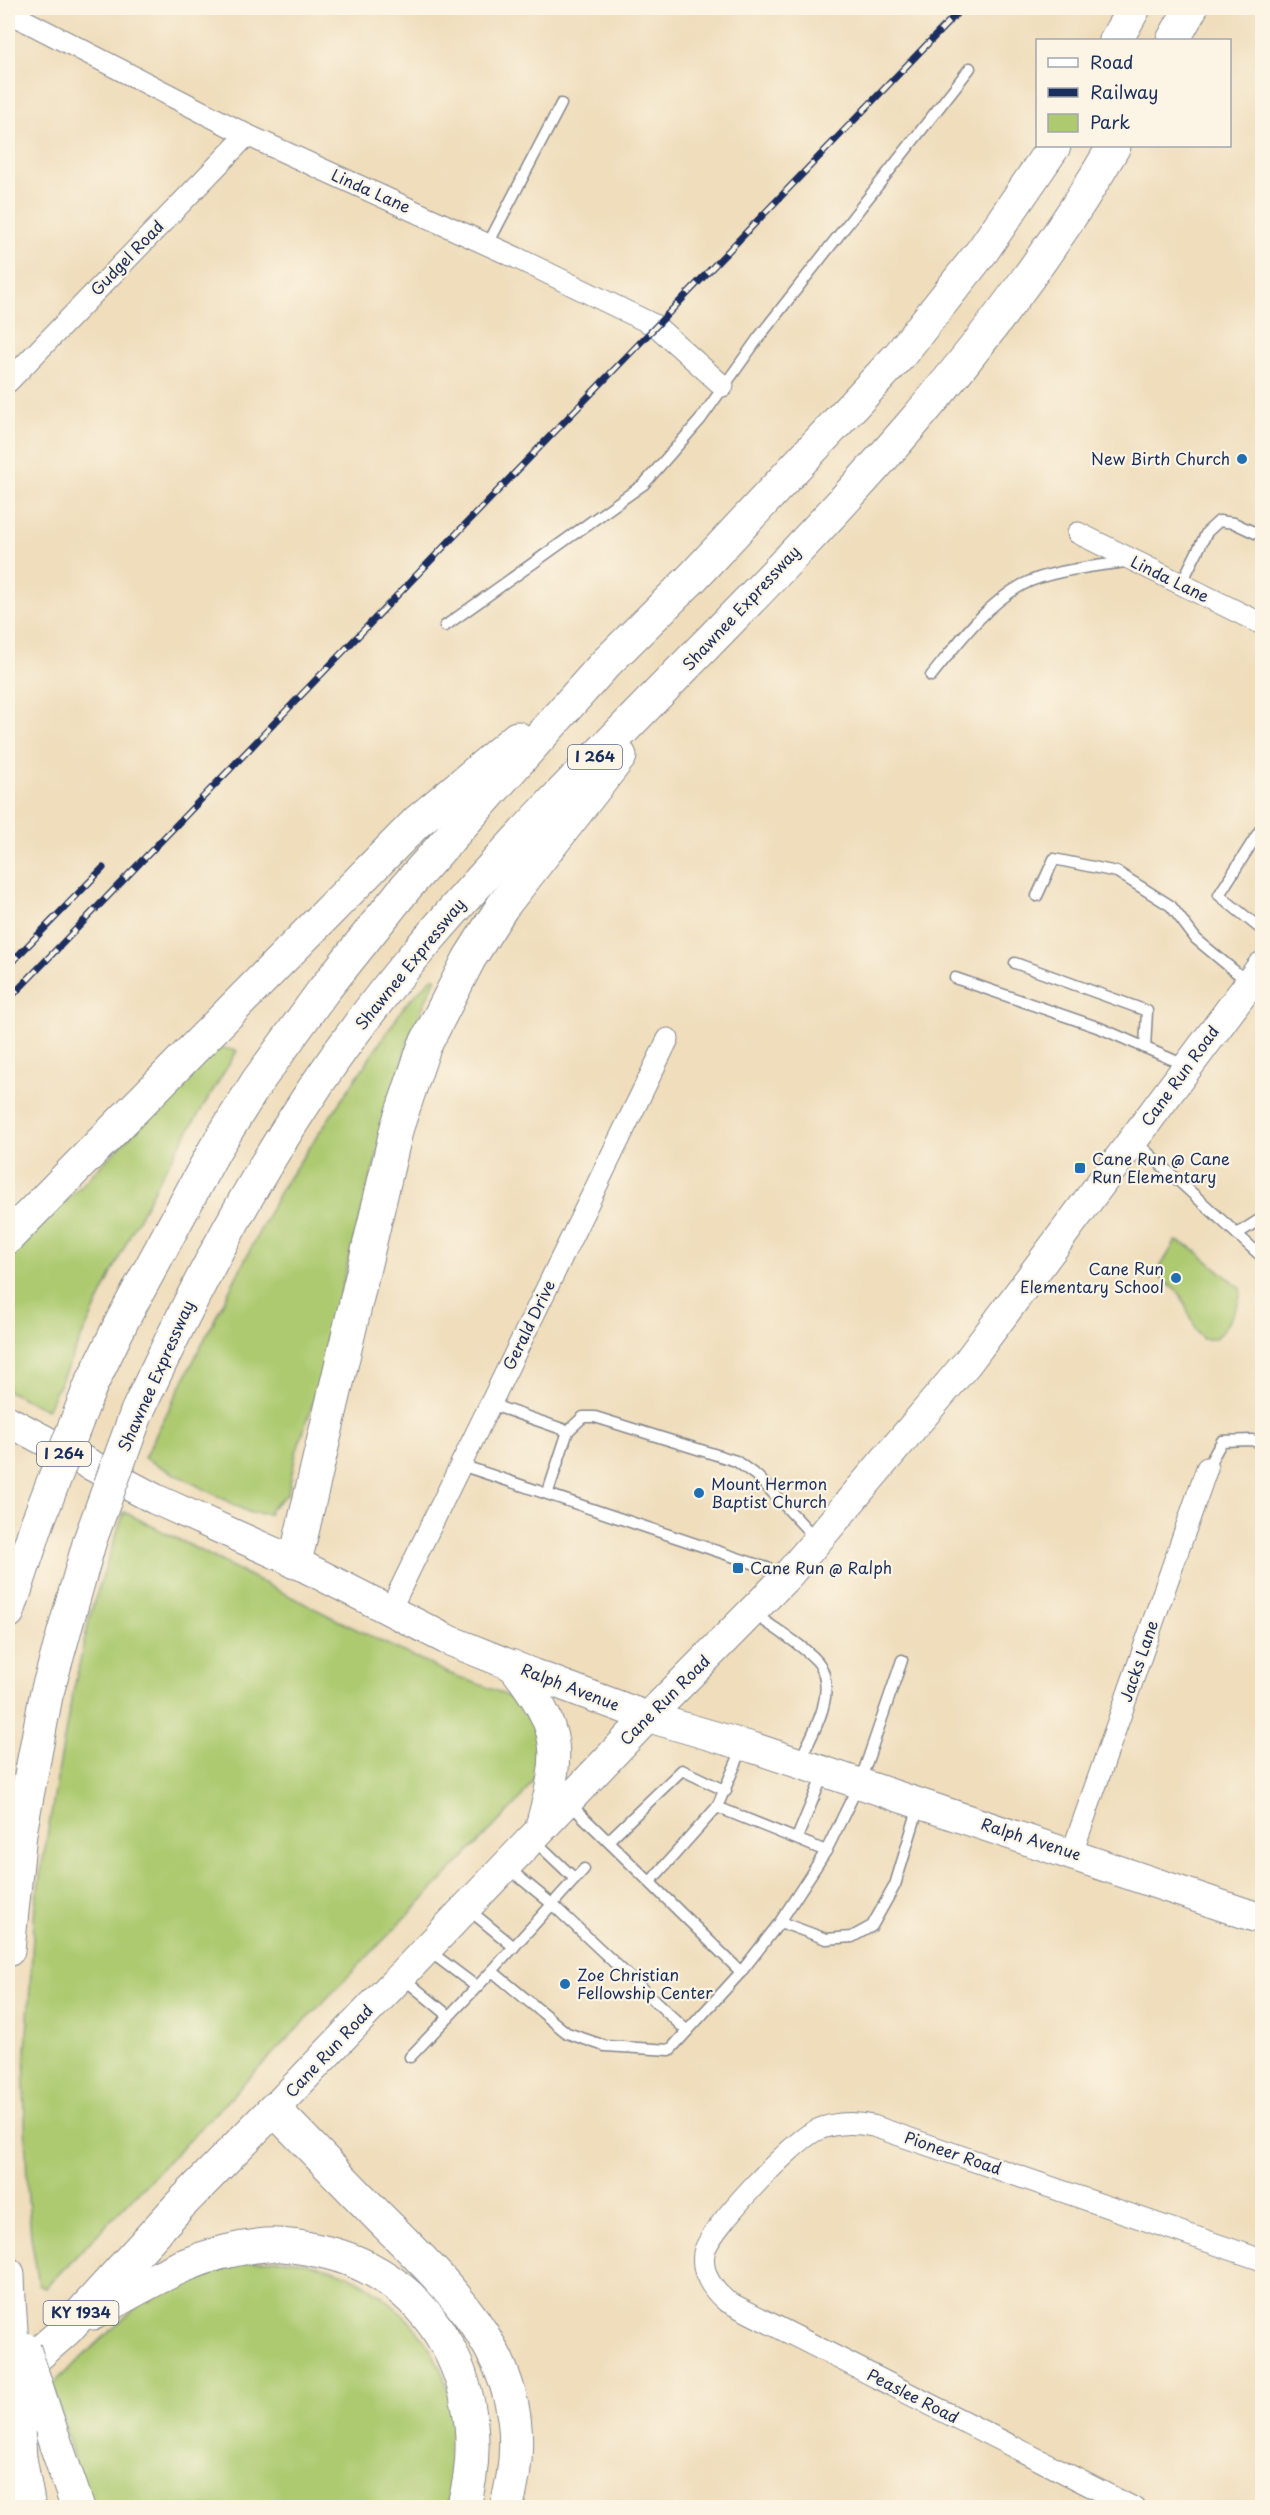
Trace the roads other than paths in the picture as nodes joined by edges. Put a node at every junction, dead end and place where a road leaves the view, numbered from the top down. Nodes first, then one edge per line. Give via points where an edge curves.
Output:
1 (1134, 8) edge
2 (1191, 8) edge
3 (8, 12) edge
4 (1117, 39) edge
5 (1174, 39) edge
6 (970, 68) dead end
7 (561, 104) dead end
8 (247, 135) junction
9 (1053, 147) edge
10 (1113, 147) edge
11 (488, 244) junction
12 (8, 382) edge
13 (723, 386) junction
14 (1078, 533) dead end
15 (1263, 536) edge
16 (1134, 561) junction
17 (1181, 584) junction
18 (1263, 624) edge
19 (445, 626) dead end
20 (605, 664) junction
21 (690, 664) junction
22 (931, 676) dead end
23 (1263, 827) edge
24 (1037, 896) dead end
25 (1263, 930) edge
26 (1015, 963) dead end
27 (1256, 975) edge
28 (955, 978) dead end
29 (668, 1039) dead end
30 (1145, 1048) junction
31 (1187, 1066) junction
32 (1133, 1140) junction
33 (1263, 1218) edge
34 (1237, 1234) junction
35 (8, 1237) edge
36 (1263, 1257) edge
37 (490, 1404) junction
38 (8, 1421) edge
39 (568, 1431) junction
40 (1263, 1444) edge
41 (461, 1464) junction
42 (1207, 1468) joint
43 (548, 1492) junction
44 (817, 1540) junction
45 (295, 1562) junction
46 (788, 1575) junction
47 (390, 1610) junction
48 (8, 1612) edge
49 (753, 1613) junction
50 (902, 1660) dead end
51 (512, 1665) junction
52 (648, 1717) junction
53 (744, 1745) junction
54 (812, 1767) junction
55 (860, 1782) junction
56 (726, 1791) junction
57 (568, 1802) junction
58 (920, 1802) junction
59 (717, 1807) junction
60 (536, 1836) junction
61 (797, 1838) junction
62 (608, 1841) junction
63 (826, 1851) junction
64 (1072, 1853) junction
65 (506, 1866) junction
66 (584, 1869) dead end
67 (575, 1879) junction
68 (650, 1882) junction
69 (552, 1904) junction
70 (466, 1908) junction
71 (1263, 1919) edge
72 (780, 1922) junction
73 (514, 1947) junction
74 (427, 1949) junction
75 (8, 1950) edge
76 (492, 1971) junction
77 (741, 1972) junction
78 (401, 1976) junction
79 (477, 1987) junction
80 (449, 2016) junction
81 (687, 2031) junction
82 (410, 2057) dead end
83 (274, 2109) junction
84 (1263, 2260) edge
85 (705, 2270) joint
86 (8, 2288) edge
87 (67, 2329) junction
88 (8, 2381) edge
89 (29, 2508) edge
90 (78, 2508) edge
91 (463, 2508) edge
92 (506, 2508) edge
93 (1134, 2508) edge

1 - 4 highway
2 - 5 highway
3 - 8 street, Linda Lane
6 - 13 lane
7 - 11 lane
8 - 11 street, Linda Lane
8 - 12 street, Gudgel Road
9 - 20 highway, I 264 via 983,250 899,356 692,578
10 - 21 highway, Shawnee Expressway / I 264 via 1086,194 1007,306 911,425
11 - 13 street, Linda Lane via 656,326
13 - 19 lane via 700,420 644,484
14 - 16 street, Linda Lane
15 - 17 lane via 1219,521 1207,532
16 - 17 street, Linda Lane
16 - 22 lane via 1066,571 1023,584 984,613
17 - 18 street, Linda Lane
20 - 35 highway via 417,822
20 - 48 highway, I 264, bridge via 405,887 323,991 215,1149 90,1387
21 - 45 highway via 502,907 469,959 424,1047 397,1127
21 - 75 highway, Shawnee Expressway / I 264, bridge via 570,782 410,961 333,1060 247,1194 186,1306 137,1412 90,1540 46,1696 20,1833
23 - 25 lane via 1219,895
24 - 27 lane via 1054,859 1117,872 1171,906 1196,939
26 - 30 lane via 1147,1011
27 - 31 main road, Cane Run Road / KY 1934
28 - 30 lane via 1100,1028
29 - 37 street, Gerald Drive
30 - 31 lane
31 - 32 main road, Cane Run Road / KY 1934
32 - 34 lane
32 - 44 main road, Cane Run Road / KY 1934 via 968,1364
33 - 34 lane
34 - 36 lane
37 - 39 lane
37 - 41 street, Gerald Drive
38 - 45 main road, Ralph Avenue via 155,1499
39 - 43 lane
39 - 44 lane via 583,1417 595,1417 736,1461 758,1477
40 - 42 lane via 1252,1440 1222,1441
41 - 43 lane
41 - 47 street, Gerald Drive
42 - 64 street, Jacks Lane
43 - 46 lane
44 - 46 main road, Cane Run Road / KY 1934
45 - 47 main road, Ralph Avenue
46 - 49 main road, Cane Run Road / KY 1934
47 - 51 main road, Ralph Avenue via 446,1639
49 - 52 main road, Cane Run Road / KY 1934
49 - 54 lane via 820,1664 826,1685
50 - 55 lane
51 - 52 main road, Ralph Avenue
51 - 60 main road via 534,1692 555,1736 554,1778
52 - 53 main road, Ralph Avenue
52 - 57 main road, Cane Run Road / KY 1934
53 - 54 main road, Ralph Avenue
53 - 56 lane
54 - 55 main road, Ralph Avenue
54 - 61 lane
55 - 58 main road, Ralph Avenue
55 - 63 lane
56 - 59 lane
56 - 62 lane via 682,1770
57 - 60 main road, Cane Run Road / KY 1934
57 - 62 lane
58 - 64 main road, Ralph Avenue
58 - 72 lane via 895,1885 872,1926 852,1937 826,1939
59 - 61 lane
59 - 68 lane
60 - 65 main road, Cane Run Road / KY 1934
60 - 67 lane
61 - 63 lane
62 - 68 lane
63 - 72 lane
64 - 71 main road, Ralph Avenue
65 - 69 lane
65 - 70 main road, Cane Run Road / KY 1934
66 - 67 lane
67 - 69 lane
68 - 77 lane
69 - 73 lane
69 - 81 lane
70 - 73 lane
70 - 74 main road, Cane Run Road / KY 1934
72 - 77 lane
73 - 76 lane
74 - 78 main road, Cane Run Road / KY 1934
74 - 79 lane
76 - 79 lane
76 - 81 lane via 567,2034 605,2046 670,2050
77 - 81 lane
78 - 80 lane
78 - 83 main road, Cane Run Road / KY 1934
79 - 80 lane
80 - 82 lane
83 - 87 highway, Cane Run Road / KY 1934
83 - 92 highway via 440,2276 488,2340 506,2384 514,2427 515,2463
84 - 85 street, Pioneer Road via 873,2126 847,2123 801,2140 751,2190 708,2241
85 - 93 street, Peaslee Road via 708,2281 726,2301
86 - 89 highway, bridge via 20,2458
86 - 90 highway, bridge
87 - 88 highway, Cane Run Road / KY 1934
87 - 91 highway via 167,2271 231,2249 294,2246 354,2261 414,2301 454,2358 471,2407 474,2434 474,2460

